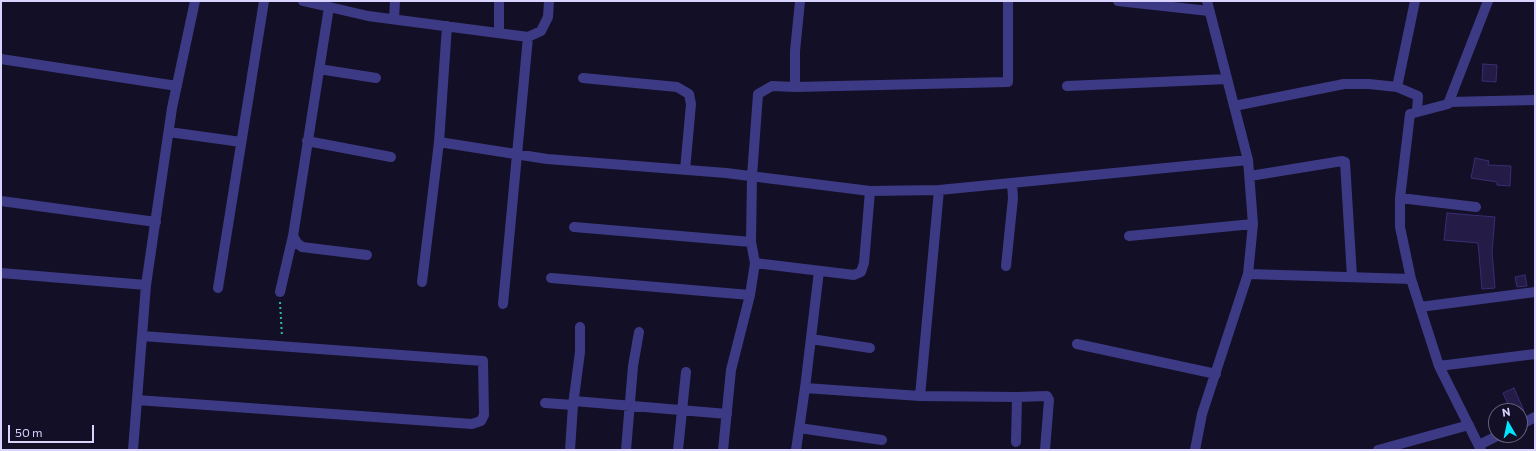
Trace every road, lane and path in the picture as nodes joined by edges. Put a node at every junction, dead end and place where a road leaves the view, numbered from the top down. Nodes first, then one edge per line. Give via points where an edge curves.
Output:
1 (195, 1) edge
2 (264, 1) edge
3 (303, 1) edge
4 (395, 1) edge
5 (499, 1) edge
6 (549, 1) edge
7 (800, 1) edge
8 (1008, 1) edge
9 (1118, 1) edge
10 (1415, 1) edge
11 (1488, 1) edge
12 (1208, 6) edge
13 (329, 7) junction
14 (394, 19) junction
15 (447, 26) junction
16 (499, 33) junction
17 (528, 37) junction
18 (1, 59) edge
19 (319, 69) junction
20 (376, 78) dead end
21 (582, 78) dead end
22 (1227, 79) junction
23 (177, 86) junction
24 (1067, 86) dead end
25 (795, 87) junction
26 (1397, 87) junction
27 (1535, 100) edge
28 (1449, 102) junction
29 (1234, 106) junction
30 (1417, 112) junction
31 (169, 132) junction
32 (307, 141) junction
33 (241, 142) junction
34 (439, 142) junction
35 (518, 154) junction
36 (391, 157) dead end
37 (1248, 160) junction
38 (685, 170) junction
39 (752, 176) junction
40 (1250, 176) junction
41 (1012, 184) junction
42 (939, 190) junction
43 (870, 191) junction
44 (1400, 198) junction
45 (1, 201) edge
46 (1476, 207) dead end
47 (156, 222) junction
48 (1253, 224) junction
49 (574, 227) dead end
50 (293, 236) junction
51 (1129, 236) dead end
52 (751, 242) junction
53 (366, 254) dead end
54 (755, 263) junction
55 (1006, 266) dead end
56 (819, 271) junction
57 (1, 273) edge
58 (1248, 274) junction
59 (1352, 277) junction
60 (551, 278) dead end
61 (1411, 279) junction
62 (422, 282) dead end
63 (146, 285) junction
64 (218, 288) dead end
65 (280, 292) joint
66 (1535, 292) edge
67 (750, 295) junction
68 (503, 304) dead end
69 (1420, 307) junction
70 (580, 327) dead end
71 (639, 332) dead end
72 (142, 336) junction
73 (811, 339) junction
74 (1077, 344) dead end
75 (283, 346) junction
76 (870, 348) dead end
77 (1535, 354) edge
78 (1439, 366) junction
79 (686, 372) dead end
80 (1216, 374) junction
81 (806, 388) junction
82 (920, 396) junction
83 (1017, 397) junction
84 (137, 400) junction
85 (545, 403) dead end
86 (573, 405) junction
87 (629, 405) junction
88 (682, 410) junction
89 (727, 414) junction
90 (1469, 426) junction
91 (799, 428) junction
92 (882, 440) dead end
93 (1016, 442) dead end
94 (1480, 448) edge
95 (133, 450) edge
96 (570, 450) edge
97 (626, 450) edge
98 (678, 450) edge
99 (723, 450) edge
100 (796, 450) edge
101 (1045, 450) edge
102 (1195, 450) edge
103 (1378, 450) edge

1 - 23 street
2 - 33 street
3 - 13 street
4 - 14 street
5 - 16 street
6 - 17 street via 548,17 541,31
7 - 25 street via 794,51
8 - 25 street via 1008,82
9 - 12 street
10 - 26 street
11 - 28 street
12 - 22 street
13 - 14 street
13 - 19 street
14 - 15 street
15 - 16 street
15 - 34 street
16 - 17 street
17 - 35 street
18 - 23 street
19 - 20 street
19 - 32 street
21 - 38 street via 677,86 689,94 691,104
22 - 24 street
22 - 29 street
23 - 31 street
25 - 39 street via 772,86 758,94
26 - 29 street via 1344,84
26 - 30 street via 1418,96
27 - 28 street
28 - 30 street
29 - 37 street
30 - 44 street via 1410,114
31 - 33 street
31 - 47 street
32 - 36 street
32 - 50 street
33 - 64 street
34 - 35 street
34 - 62 street
35 - 38 street via 547,159
35 - 68 street
37 - 40 street
37 - 41 street
38 - 39 street
39 - 43 street
39 - 52 street
40 - 48 street
40 - 59 street via 1346,162
41 - 42 street
41 - 55 street via 1013,198
42 - 43 street
42 - 82 street
43 - 56 street via 864,264 861,272 854,275
44 - 46 street
44 - 61 street via 1400,227
45 - 47 street
47 - 63 street
48 - 51 street
48 - 58 street
49 - 52 street
50 - 53 street via 302,247
50 - 65 street
52 - 54 street
54 - 56 street
54 - 67 street
56 - 73 street
57 - 63 street
58 - 59 street
58 - 80 street
59 - 61 street
60 - 67 street
61 - 69 street
63 - 72 street
65 - 75 path
66 - 69 street
67 - 89 street via 731,370
69 - 78 street
70 - 86 street via 580,352
71 - 87 street
72 - 75 street
72 - 84 street
73 - 76 street
73 - 81 street
74 - 80 street
75 - 84 street via 483,361 484,415 481,421 472,424
77 - 78 street
78 - 90 street
79 - 88 street
80 - 102 street via 1202,414
81 - 82 street
81 - 91 street
82 - 83 street
83 - 93 street
83 - 101 street via 1047,396 1049,400
84 - 95 street
85 - 86 street
86 - 87 street via 574,401
86 - 96 street
87 - 88 street
87 - 97 street
88 - 89 street
88 - 98 street
89 - 99 street
90 - 94 street
90 - 103 street
91 - 92 street
91 - 100 street

